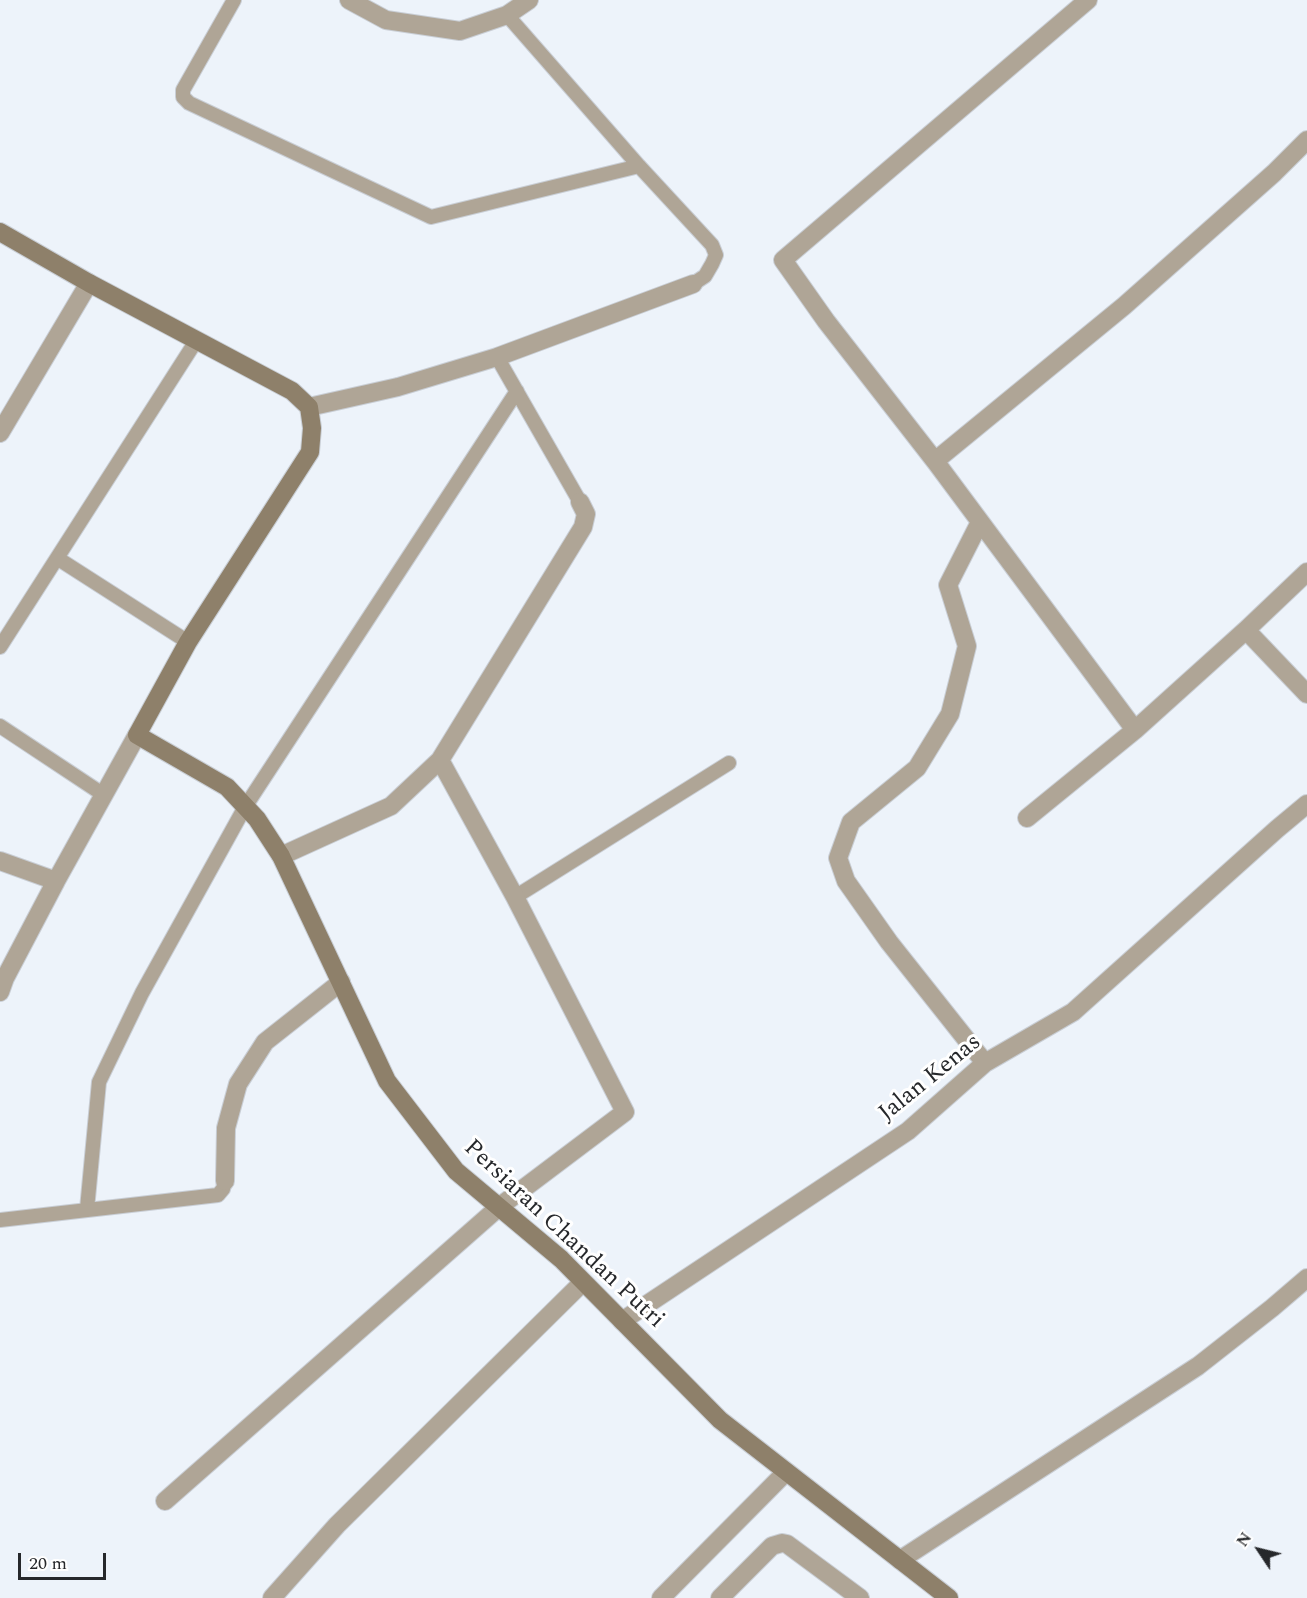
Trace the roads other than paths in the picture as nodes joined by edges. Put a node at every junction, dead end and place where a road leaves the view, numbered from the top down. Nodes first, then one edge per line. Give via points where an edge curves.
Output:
1 (234, 0) edge
2 (349, 0) edge
3 (529, 0) edge
4 (1088, 0) edge
5 (507, 15) junction
6 (1307, 140) edge
7 (639, 166) junction
8 (0, 232) edge
9 (89, 283) junction
10 (693, 284) joint
11 (196, 340) junction
12 (497, 357) junction
13 (517, 391) junction
14 (309, 408) junction
15 (0, 433) edge
16 (934, 461) junction
17 (580, 502) joint
18 (980, 522) junction
19 (57, 558) junction
20 (1307, 572) edge
21 (1246, 630) junction
22 (188, 642) junction
23 (0, 647) edge
24 (1307, 694) edge
25 (0, 726) edge
26 (1135, 730) junction
27 (137, 735) junction
28 (440, 760) junction
29 (729, 763) dead end
30 (104, 795) junction
31 (1307, 804) edge
32 (245, 807) junction
33 (1027, 818) dead end
34 (281, 856) junction
35 (0, 861) edge
36 (56, 881) junction
37 (515, 897) junction
38 (341, 982) junction
39 (0, 992) edge
40 (985, 1063) junction
41 (225, 1181) joint
42 (499, 1207) junction
43 (87, 1209) junction
44 (0, 1220) edge
45 (1307, 1278) edge
46 (583, 1282) junction
47 (622, 1322) junction
48 (786, 1472) junction
49 (165, 1501) dead end
50 (900, 1560) junction
51 (272, 1598) edge
52 (660, 1598) edge
53 (720, 1598) edge
54 (860, 1598) edge
55 (949, 1598) edge

1 - 7 lane via 183,90 183,97 431,217
2 - 5 street via 386,20 460,31
3 - 5 street
4 - 16 street via 783,260
5 - 7 lane
6 - 16 street via 1124,306
7 - 10 lane via 712,245 716,255 712,264 705,276
8 - 9 street
9 - 11 street
9 - 15 street
10 - 12 street
11 - 14 street via 292,391
11 - 19 lane
12 - 13 lane
12 - 14 street via 398,387
13 - 17 lane
13 - 32 lane
14 - 22 street via 310,452
16 - 18 street
17 - 28 street via 586,514 583,527
18 - 26 street
18 - 40 street via 948,585 967,646 950,714 917,768 851,822 838,858 846,881 889,942
19 - 22 lane
19 - 23 lane
20 - 21 street
21 - 24 street
21 - 26 street
22 - 27 street
25 - 30 lane
26 - 33 street
27 - 30 street
27 - 32 street, Persiaran Chandan Putri via 227,787
28 - 34 street via 391,806
28 - 37 street
29 - 37 lane
30 - 36 street
31 - 40 street, Jalan Kenas via 1073,1012
32 - 34 street, Persiaran Chandan Putri
32 - 43 lane via 142,993 99,1082
34 - 38 street, Persiaran Chandan Putri
35 - 36 street
36 - 39 street
37 - 42 street via 625,1112
38 - 41 street via 264,1042 238,1084 226,1128
38 - 42 street, Persiaran Chandan Putri via 387,1081 456,1171
40 - 47 street, Jalan Kenas via 908,1131
41 - 43 lane via 218,1195
42 - 46 street, Persiaran Chandan Putri
42 - 49 street
43 - 44 lane
45 - 50 street via 1198,1366
46 - 47 street, Persiaran Chandan Putri
46 - 51 street via 337,1525
47 - 48 street, Persiaran Chandan Putri via 720,1420
48 - 50 street, Persiaran Chandan Putri
48 - 52 street
50 - 55 street, Persiaran Chandan Putri
53 - 54 street via 772,1546 782,1543

